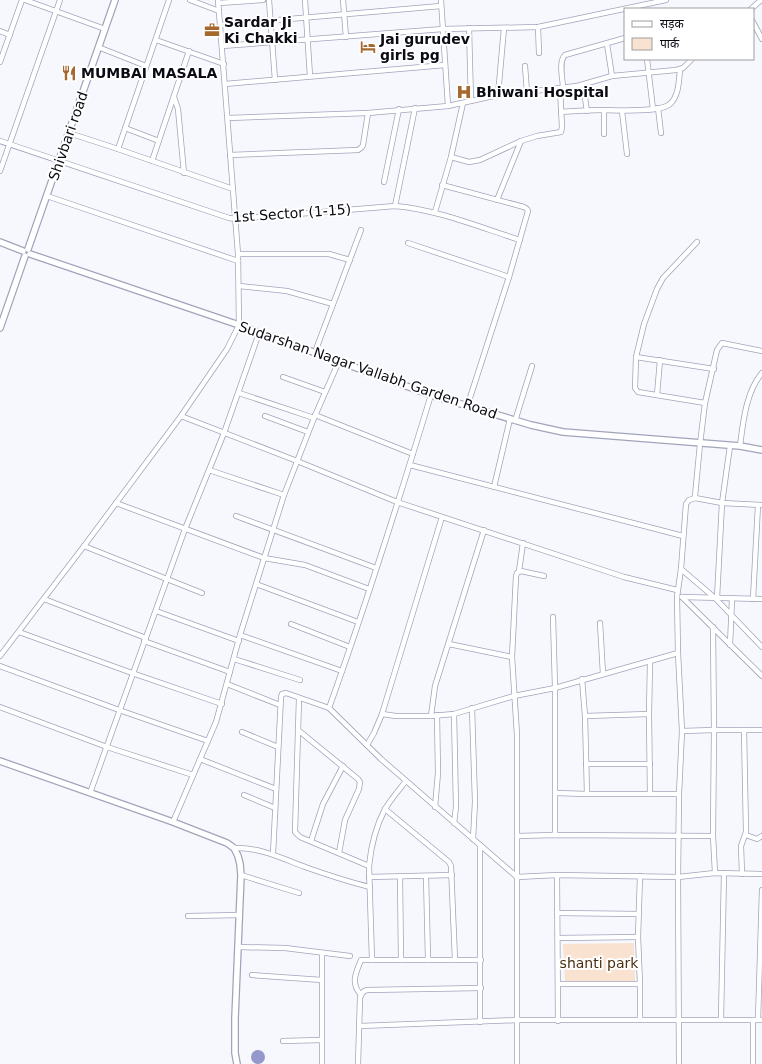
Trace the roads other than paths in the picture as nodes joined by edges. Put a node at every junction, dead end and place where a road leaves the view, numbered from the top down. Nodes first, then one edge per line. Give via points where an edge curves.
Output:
1 (23, 0) edge
2 (60, 0) edge
3 (115, 0) edge
4 (169, 0) edge
5 (190, 0) edge
6 (263, 0) edge
7 (269, 0) edge
8 (305, 0) edge
9 (343, 0) edge
10 (441, 0) edge
11 (666, 0) edge
12 (761, 0) edge
13 (218, 2) edge
14 (441, 6) junction
15 (628, 8) edge
16 (752, 8) edge
17 (624, 9) edge
18 (219, 11) junction
19 (56, 12) junction
20 (344, 14) junction
21 (307, 18) junction
22 (271, 21) junction
23 (754, 24) edge
24 (220, 25) junction
25 (538, 27) junction
26 (469, 28) junction
27 (504, 28) junction
28 (105, 29) junction
29 (443, 29) junction
30 (0, 31) edge
31 (10, 35) junction
32 (346, 37) junction
33 (624, 38) edge
34 (762, 39) edge
35 (156, 40) junction
36 (308, 40) junction
37 (273, 43) junction
38 (607, 44) junction
39 (222, 46) junction
40 (98, 48) junction
41 (189, 52) junction
42 (539, 53) dead end
43 (647, 60) edge
44 (691, 60) edge
45 (0, 62) edge
46 (224, 64) junction
47 (146, 66) junction
48 (445, 66) junction
49 (525, 66) dead end
50 (680, 69) junction
51 (649, 73) junction
52 (310, 76) junction
53 (612, 76) junction
54 (275, 80) junction
55 (225, 84) junction
56 (584, 85) junction
57 (562, 88) junction
58 (527, 92) junction
59 (498, 95) junction
60 (174, 97) junction
61 (471, 101) junction
62 (463, 103) junction
63 (448, 106) junction
64 (415, 108) junction
65 (399, 109) junction
66 (656, 109) junction
67 (604, 110) junction
68 (587, 111) junction
69 (622, 111) junction
70 (561, 112) junction
71 (368, 113) junction
72 (228, 118) junction
73 (125, 128) junction
74 (69, 134) junction
75 (604, 134) dead end
76 (661, 134) dead end
77 (159, 140) junction
78 (0, 141) edge
79 (521, 141) junction
80 (10, 144) junction
81 (118, 149) junction
82 (627, 154) dead end
83 (230, 155) junction
84 (451, 158) junction
85 (59, 161) junction
86 (152, 161) junction
87 (0, 171) edge
88 (184, 173) junction
89 (384, 182) dead end
90 (442, 185) junction
91 (233, 190) junction
92 (47, 196) junction
93 (497, 200) junction
94 (395, 206) junction
95 (435, 212) junction
96 (236, 219) junction
97 (361, 230) dead end
98 (520, 240) junction
99 (0, 242) edge
100 (697, 242) dead end
101 (408, 243) dead end
102 (26, 253) junction
103 (238, 254) junction
104 (238, 260) junction
105 (350, 260) junction
106 (509, 278) junction
107 (238, 286) junction
108 (333, 304) junction
109 (239, 325) junction
110 (0, 328) edge
111 (259, 334) junction
112 (762, 351) edge
113 (315, 352) junction
114 (636, 357) junction
115 (660, 360) junction
116 (339, 361) junction
117 (532, 366) dead end
118 (714, 369) junction
119 (762, 372) edge
120 (283, 377) dead end
121 (760, 378) edge
122 (325, 392) junction
123 (239, 393) junction
124 (431, 395) junction
125 (657, 395) junction
126 (705, 403) junction
127 (466, 407) junction
128 (181, 416) junction
129 (265, 416) dead end
130 (315, 417) junction
131 (513, 420) junction
132 (308, 432) junction
133 (224, 433) junction
134 (700, 444) junction
135 (730, 446) junction
136 (740, 446) junction
137 (762, 450) edge
138 (413, 454) junction
139 (297, 461) junction
140 (410, 465) junction
141 (209, 470) junction
142 (494, 487) junction
143 (284, 495) junction
144 (694, 498) junction
145 (397, 502) junction
146 (722, 503) junction
147 (116, 504) junction
148 (760, 505) edge
149 (236, 516) dead end
150 (442, 517) junction
151 (186, 529) junction
152 (273, 530) junction
153 (484, 530) junction
154 (683, 536) junction
155 (523, 543) junction
156 (84, 546) junction
157 (264, 558) junction
158 (376, 568) junction
159 (681, 569) junction
160 (518, 571) junction
161 (544, 576) dead end
162 (167, 580) junction
163 (256, 584) junction
164 (369, 589) junction
165 (678, 590) junction
166 (202, 593) dead end
167 (677, 597) junction
168 (682, 597) junction
169 (716, 598) junction
170 (732, 598) junction
171 (44, 599) junction
172 (753, 599) junction
173 (762, 599) edge
174 (156, 611) junction
175 (731, 615) junction
176 (553, 617) dead end
177 (358, 622) junction
178 (600, 623) dead end
179 (291, 624) dead end
180 (712, 627) junction
181 (19, 632) junction
182 (240, 635) junction
183 (145, 640) junction
184 (239, 641) junction
185 (449, 644) junction
186 (730, 645) junction
187 (350, 647) junction
188 (762, 647) edge
189 (678, 653) junction
190 (0, 656) edge
191 (512, 658) junction
192 (234, 659) junction
193 (650, 662) junction
194 (0, 666) edge
195 (762, 670) edge
196 (342, 671) junction
197 (230, 672) junction
198 (132, 674) junction
199 (603, 674) junction
200 (762, 676) edge
201 (300, 680) dead end
202 (582, 680) junction
203 (227, 684) junction
204 (555, 688) junction
205 (514, 696) junction
206 (299, 698) junction
207 (222, 704) junction
208 (280, 705) junction
209 (0, 707) edge
210 (329, 708) junction
211 (472, 708) junction
212 (119, 710) junction
213 (382, 714) junction
214 (454, 714) junction
215 (649, 714) junction
216 (437, 715) junction
217 (431, 716) junction
218 (585, 716) junction
219 (298, 730) junction
220 (714, 730) junction
221 (744, 730) junction
222 (762, 730) edge
223 (682, 731) junction
224 (242, 732) dead end
225 (208, 741) junction
226 (367, 745) junction
227 (107, 747) junction
228 (278, 747) junction
229 (200, 759) junction
230 (0, 761) edge
231 (586, 764) junction
232 (650, 764) junction
233 (343, 766) junction
234 (194, 775) junction
235 (406, 781) junction
236 (276, 789) junction
237 (90, 793) junction
238 (556, 793) junction
239 (587, 794) junction
240 (650, 794) junction
241 (679, 794) junction
242 (244, 795) dead end
243 (435, 807) junction
244 (275, 808) junction
245 (385, 809) junction
246 (173, 822) junction
247 (454, 823) junction
248 (555, 835) junction
249 (746, 835) junction
250 (517, 836) junction
251 (713, 836) junction
252 (762, 836) edge
253 (679, 837) junction
254 (473, 839) junction
255 (311, 842) junction
256 (480, 845) junction
257 (234, 848) junction
258 (339, 853) junction
259 (273, 854) junction
260 (369, 866) junction
261 (724, 873) junction
262 (715, 874) junction
263 (742, 874) junction
264 (762, 874) edge
265 (241, 875) junction
266 (452, 875) junction
267 (557, 875) junction
268 (426, 876) junction
269 (640, 876) junction
270 (370, 877) junction
271 (400, 877) junction
272 (517, 877) junction
273 (678, 877) junction
274 (370, 887) junction
275 (762, 890) edge
276 (299, 893) dead end
277 (558, 913) junction
278 (638, 914) junction
279 (240, 915) junction
280 (188, 916) dead end
281 (558, 938) junction
282 (638, 938) junction
283 (238, 947) junction
284 (322, 953) junction
285 (350, 956) dead end
286 (372, 960) junction
287 (401, 960) junction
288 (428, 960) junction
289 (455, 960) junction
290 (481, 960) junction
291 (252, 975) dead end
292 (322, 980) junction
293 (559, 984) junction
294 (640, 984) junction
295 (480, 988) junction
296 (361, 995) junction
297 (640, 1019) junction
298 (722, 1019) junction
299 (518, 1020) junction
300 (679, 1020) junction
301 (758, 1020) edge
302 (558, 1021) junction
303 (480, 1022) junction
304 (360, 1026) junction
305 (322, 1040) junction
306 (284, 1041) dead end
307 (235, 1053) junction
308 (232, 1064) edge
309 (237, 1064) edge
310 (322, 1064) edge
311 (358, 1064) edge
312 (517, 1064) edge
313 (679, 1064) edge
314 (753, 1064) edge

1 - 19 street
1 - 31 street
2 - 19 street
3 - 28 street, Shivbari road
4 - 35 street
5 - 18 street
6 - 13 street
7 - 22 street
8 - 21 street
9 - 20 street
10 - 14 street
11 - 15 street
12 - 16 street
13 - 18 street
14 - 20 street
14 - 29 street
17 - 25 street
18 - 24 street
19 - 28 street
19 - 80 street
20 - 21 street
20 - 32 street
21 - 22 street
21 - 36 street
22 - 24 street
22 - 37 street
23 - 34 street
24 - 39 street
25 - 27 street
25 - 42 street
26 - 27 street
26 - 29 street
26 - 61 street
27 - 59 street
28 - 40 street, Shivbari road
29 - 32 street
29 - 48 street
30 - 31 street
31 - 45 street
32 - 36 street
33 - 38 street
35 - 41 street
35 - 47 street
36 - 37 street
36 - 52 street
37 - 39 street
37 - 54 street
38 - 53 street
38 - 57 street via 565,55 561,63
39 - 46 street
40 - 47 street
40 - 74 street, Shivbari road
41 - 46 street
41 - 60 street
43 - 51 street
44 - 50 street
46 - 55 street
47 - 73 street
48 - 52 street
48 - 63 street
49 - 58 street
50 - 51 street
50 - 66 street via 673,101 666,107
51 - 53 street
51 - 66 street
52 - 54 street
53 - 56 street
54 - 55 street
55 - 72 street
56 - 57 street
56 - 68 street
57 - 58 street
57 - 70 street
58 - 59 street
59 - 61 street
60 - 77 street
60 - 88 street via 178,109
61 - 62 street
62 - 63 street
62 - 84 street
63 - 64 street
64 - 65 street
64 - 94 street
65 - 71 street
65 - 89 street
66 - 69 street
66 - 76 street
67 - 68 street
67 - 69 street
67 - 75 street
68 - 70 street
69 - 82 street
70 - 79 street via 561,132
71 - 72 street
71 - 83 street via 363,145 358,150
72 - 83 street
73 - 77 street
73 - 81 street
74 - 81 street
74 - 85 street, Shivbari road
77 - 86 street
78 - 80 street, 1st Sector (1-15)
79 - 84 street via 480,160 469,162
79 - 93 street
80 - 85 street, 1st Sector (1-15)
80 - 87 street
81 - 86 street
83 - 91 street
84 - 90 street
85 - 92 street, Shivbari road
85 - 96 street, 1st Sector (1-15)
86 - 88 street
88 - 91 street
90 - 93 street
90 - 95 street
91 - 96 street
92 - 102 street, Shivbari road
92 - 104 street
93 - 98 street via 527,209
94 - 95 street, 1st Sector (1-15)
94 - 96 street, 1st Sector (1-15)
95 - 98 street, 1st Sector (1-15)
96 - 103 street
97 - 105 street
98 - 106 street
99 - 102 street, Sudarshan Nagar Vallabh Garden Road
100 - 114 street via 663,278 657,289 644,324
101 - 106 street
102 - 109 street, Sudarshan Nagar Vallabh Garden Road
102 - 110 street, Shivbari road
103 - 104 street
103 - 105 street via 328,254
104 - 107 street
105 - 108 street
106 - 127 street
107 - 108 street via 287,291
107 - 109 street
108 - 113 street
109 - 111 street, Sudarshan Nagar Vallabh Garden Road
109 - 128 street via 227,349
111 - 113 street, Sudarshan Nagar Vallabh Garden Road
111 - 123 street
112 - 118 street via 722,343
113 - 116 street, Sudarshan Nagar Vallabh Garden Road
114 - 115 street
114 - 125 street via 636,391
115 - 118 street
115 - 125 street
116 - 122 street
116 - 124 street, Sudarshan Nagar Vallabh Garden Road
117 - 131 street
118 - 126 street
119 - 121 street
120 - 122 street
121 - 136 street via 753,387 745,412
122 - 130 street
123 - 130 street
123 - 133 street
124 - 127 street, Sudarshan Nagar Vallabh Garden Road
124 - 138 street
125 - 126 street
126 - 134 street
127 - 131 street, Sudarshan Nagar Vallabh Garden Road
128 - 133 street
128 - 147 street
129 - 132 street
130 - 132 street
130 - 138 street
131 - 134 street, Sudarshan Nagar Vallabh Garden Road via 563,432
131 - 142 street
132 - 139 street
133 - 139 street
133 - 141 street
134 - 135 street, Sudarshan Nagar Vallabh Garden Road
134 - 144 street
135 - 136 street, Sudarshan Nagar Vallabh Garden Road
135 - 146 street
136 - 137 street, Sudarshan Nagar Vallabh Garden Road
138 - 140 street
139 - 143 street
139 - 145 street
140 - 142 street
140 - 145 street
141 - 143 street
141 - 151 street
142 - 154 street
143 - 152 street
144 - 146 street
144 - 154 street via 686,504
145 - 150 street
145 - 158 street
146 - 148 street
146 - 169 street
147 - 151 street
147 - 156 street
148 - 172 street
149 - 152 street
150 - 153 street
150 - 213 street
151 - 157 street
151 - 162 street
152 - 157 street
152 - 158 street
153 - 155 street
153 - 185 street
154 - 159 street
155 - 160 street
155 - 165 street via 624,577
156 - 162 street
156 - 171 street
157 - 163 street
157 - 164 street via 305,564
158 - 164 street
159 - 165 street
159 - 169 street
160 - 161 street
160 - 191 street
162 - 166 street
162 - 174 street
163 - 177 street
163 - 182 street
164 - 177 street
165 - 167 street
167 - 168 street
167 - 189 street
168 - 169 street
168 - 180 street
169 - 170 street
169 - 175 street
170 - 172 street
170 - 175 street
171 - 181 street
171 - 183 street
172 - 173 street
174 - 183 street
174 - 184 street
175 - 186 street
175 - 188 street
176 - 204 street
177 - 187 street
178 - 199 street
179 - 187 street
180 - 186 street
180 - 220 street
181 - 190 street
181 - 198 street
182 - 184 street
182 - 196 street
183 - 197 street
183 - 198 street
184 - 192 street
185 - 191 street
185 - 217 street via 435,686
186 - 200 street
187 - 196 street
189 - 193 street
189 - 223 street
191 - 205 street
192 - 197 street
192 - 201 street
193 - 199 street
193 - 215 street
194 - 212 street
195 - 200 street
196 - 210 street
197 - 203 street
198 - 207 street
198 - 212 street
199 - 202 street
202 - 204 street
202 - 218 street
203 - 207 street
203 - 208 street
204 - 205 street
204 - 238 street
205 - 211 street
205 - 250 street via 517,736
206 - 208 street via 284,693
206 - 210 street
206 - 219 street
207 - 225 street
208 - 228 street
209 - 227 street
210 - 226 street
211 - 214 street
211 - 254 street via 475,802
212 - 225 street
212 - 227 street
213 - 217 street
213 - 226 street
214 - 216 street
214 - 247 street
215 - 218 street
215 - 232 street
216 - 217 street
216 - 243 street via 438,773
218 - 231 street
219 - 233 street
219 - 255 street via 295,832
220 - 221 street
220 - 223 street
220 - 251 street
221 - 222 street
221 - 249 street
223 - 241 street
224 - 228 street
225 - 229 street
226 - 235 street
227 - 234 street
227 - 237 street
228 - 236 street
229 - 234 street
229 - 236 street
230 - 237 street
231 - 232 street
231 - 239 street
232 - 240 street
233 - 255 street via 323,804
233 - 258 street via 358,778 360,786 345,820
234 - 246 street
235 - 243 street
235 - 245 street
236 - 244 street
237 - 246 street
238 - 239 street
238 - 248 street
239 - 240 street
240 - 241 street
241 - 253 street
242 - 244 street
243 - 247 street
244 - 259 street
245 - 260 street via 374,836
245 - 266 street via 449,862
246 - 257 street
247 - 254 street
248 - 250 street
248 - 253 street
249 - 252 street via 757,839
249 - 263 street via 741,846
250 - 272 street
251 - 253 street
251 - 262 street
253 - 273 street
254 - 256 street
255 - 258 street
256 - 272 street
256 - 290 street
257 - 259 street via 250,848
257 - 265 street
258 - 260 street
259 - 274 street via 336,878
260 - 270 street
261 - 262 street
261 - 263 street
261 - 298 street
262 - 273 street
263 - 264 street
265 - 276 street
265 - 279 street
266 - 268 street
266 - 289 street
267 - 269 street
267 - 272 street
267 - 277 street
268 - 271 street
268 - 288 street
269 - 273 street
269 - 278 street
270 - 271 street
270 - 274 street
271 - 287 street
272 - 299 street
273 - 300 street
274 - 286 street
275 - 301 street
277 - 278 street
277 - 281 street
278 - 282 street
279 - 280 street
279 - 283 street
281 - 282 street
281 - 293 street
282 - 294 street
283 - 284 street via 285,948
283 - 307 street
284 - 285 street
284 - 292 street
286 - 287 street
286 - 296 street via 361,960 354,979 356,990
287 - 288 street
288 - 289 street
289 - 290 street
290 - 295 street
291 - 292 street
292 - 305 street
293 - 294 street
293 - 302 street
294 - 297 street
295 - 296 street via 367,990
295 - 303 street
296 - 304 street
297 - 300 street
297 - 302 street
298 - 300 street
298 - 301 street
299 - 302 street
299 - 303 street
299 - 312 street
300 - 313 street
301 - 314 street
303 - 304 street
304 - 311 street
305 - 306 street
305 - 310 street
307 - 308 street
307 - 309 street

